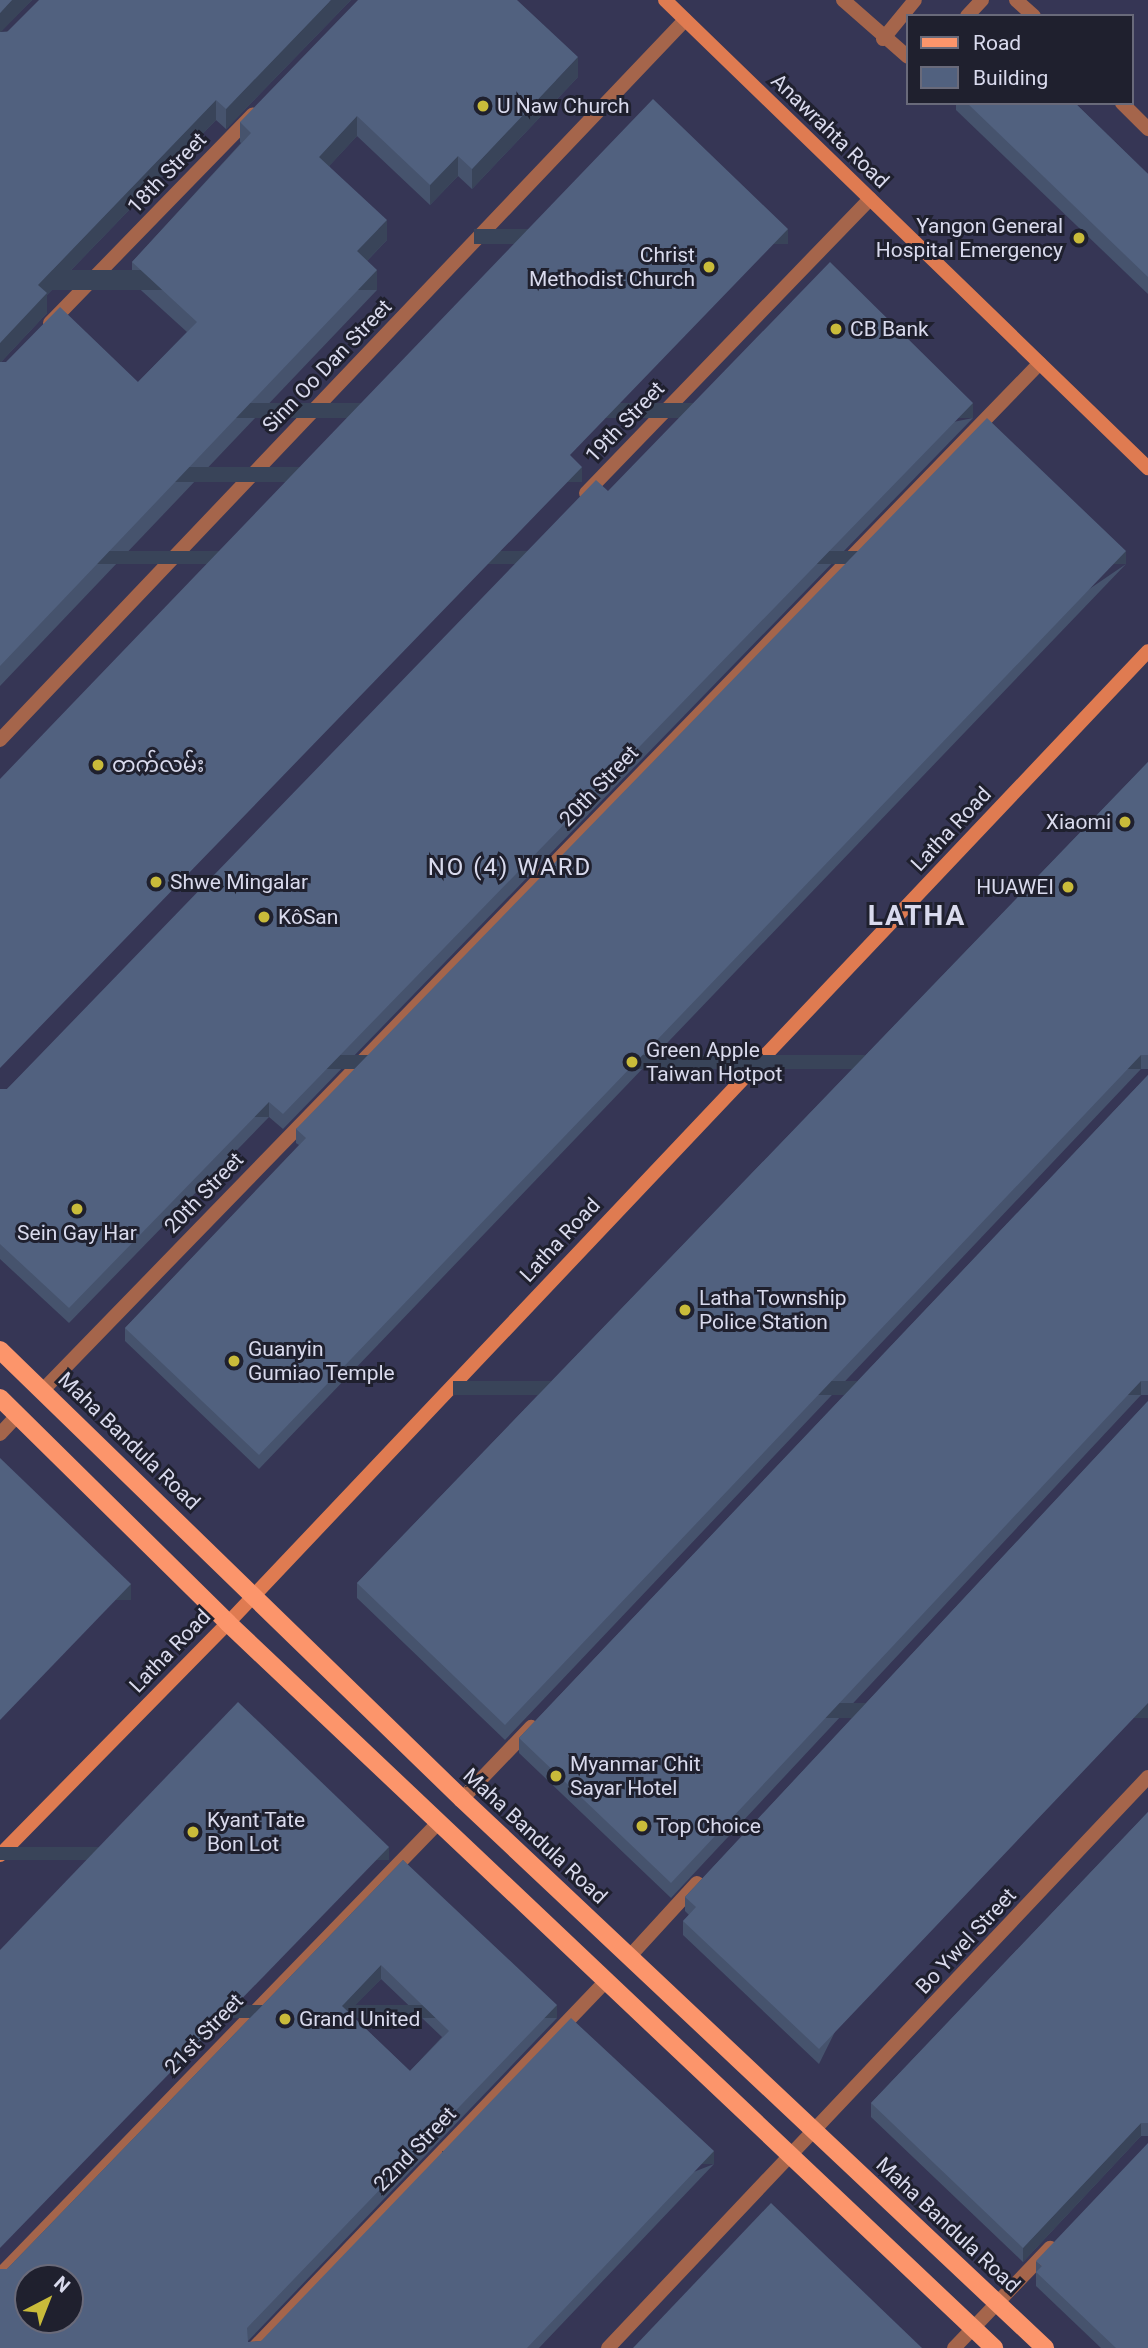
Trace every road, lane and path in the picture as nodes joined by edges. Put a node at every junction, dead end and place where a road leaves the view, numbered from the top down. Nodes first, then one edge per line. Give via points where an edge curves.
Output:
1 (665, 0) edge
2 (843, 0) edge
3 (915, 0) edge
4 (982, 0) edge
5 (1016, 0) edge
6 (969, 14) edge
7 (1032, 14) edge
8 (685, 20) junction
9 (883, 39) junction
10 (906, 56) edge
11 (268, 99) edge
12 (1124, 105) edge
13 (1148, 129) edge
14 (870, 199) junction
15 (38, 336) edge
16 (1040, 363) junction
17 (1148, 468) edge
18 (570, 508) edge
19 (1148, 652) edge
20 (0, 740) edge
21 (0, 1350) edge
22 (43, 1390) junction
23 (0, 1398) edge
24 (18, 1415) junction
25 (0, 1434) edge
26 (255, 1593) junction
27 (228, 1623) junction
28 (539, 1719) edge
29 (1148, 1777) edge
30 (463, 1799) junction
31 (439, 1822) junction
32 (0, 1855) edge
33 (705, 1875) edge
34 (558, 1888) junction
35 (536, 1913) junction
36 (630, 1956) junction
37 (607, 1980) junction
38 (815, 2133) junction
39 (794, 2156) junction
40 (1064, 2233) edge
41 (0, 2275) edge
42 (998, 2303) junction
43 (973, 2328) junction
44 (254, 2348) edge
45 (608, 2348) edge
46 (954, 2348) edge
47 (994, 2348) edge
48 (1045, 2348) edge

1 - 8 main road, Anawrahta Road
2 - 9 street
3 - 9 street
4 - 6 street
5 - 7 street
8 - 14 main road, Anawrahta Road
8 - 20 street, Sinn Oo Dan Street
9 - 10 street
11 - 15 street, 18th Street
12 - 13 street
14 - 16 main road, Anawrahta Road
14 - 18 street, 19th Street
16 - 17 main road, Anawrahta Road
16 - 22 street, 20th Street
19 - 26 main road, Latha Road
21 - 22 main road, Maha Bandula Road
22 - 26 main road, Maha Bandula Road
23 - 24 main road
24 - 25 street
24 - 27 main road
26 - 27 main road, Latha Road
26 - 30 main road, Maha Bandula Road
27 - 31 main road
27 - 32 main road, Latha Road
28 - 30 street
29 - 38 street, Bo Ywel Street
30 - 34 main road, Maha Bandula Road
31 - 35 main road
31 - 41 street, 21st Street
33 - 36 street
34 - 35 main road
34 - 36 main road, Maha Bandula Road
35 - 37 main road
36 - 38 main road, Maha Bandula Road
37 - 39 main road
37 - 44 street, 22nd Street
38 - 39 street, Bo Ywel Street
38 - 42 main road, Maha Bandula Road
39 - 43 main road
39 - 45 street
40 - 42 street
42 - 43 street
42 - 48 main road, Maha Bandula Road
43 - 46 street
43 - 47 main road

